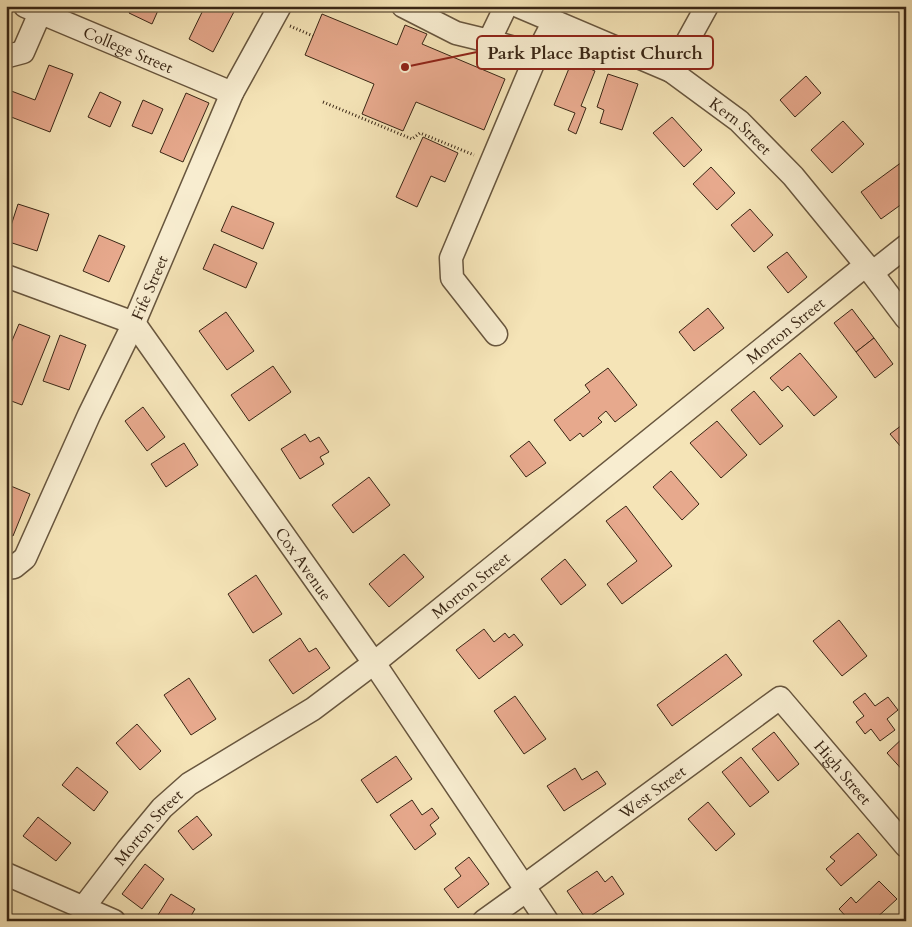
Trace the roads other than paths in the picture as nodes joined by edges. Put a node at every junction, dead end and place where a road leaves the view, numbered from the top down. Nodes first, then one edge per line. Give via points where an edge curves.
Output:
1 (280, 6) edge
2 (402, 6) edge
3 (506, 6) edge
4 (518, 6) edge
5 (707, 6) edge
6 (33, 10) edge
7 (444, 15) edge
8 (554, 21) junction
9 (489, 41) junction
10 (537, 54) junction
11 (6, 56) edge
12 (671, 70) junction
13 (232, 93) junction
14 (906, 246) edge
15 (869, 269) junction
16 (8, 282) edge
17 (906, 318) edge
18 (134, 323) junction
19 (496, 334) dead end
20 (10, 567) edge
21 (374, 663) junction
22 (780, 698) joint
23 (906, 846) edge
24 (6, 874) edge
25 (525, 888) junction
26 (83, 908) junction
27 (114, 921) edge
28 (484, 921) edge
29 (547, 921) edge

1 - 13 street, Fife Street
2 - 7 street
3 - 9 street
4 - 8 street, Kern Street
5 - 12 street
6 - 11 street via 23,52
6 - 13 street, College Street
7 - 9 street via 456,33
8 - 10 street
8 - 12 street, Kern Street
9 - 10 street
10 - 19 street via 451,258 452,278
12 - 15 street, Kern Street via 739,121 793,176
13 - 18 street, Fife Street
14 - 15 street, Morton Street
15 - 17 street, Kern Street
15 - 21 street, Morton Street
16 - 18 street
18 - 20 street, Fife Street via 25,558
18 - 21 street, Cox Avenue
21 - 25 street, Cox Avenue
21 - 26 street, Morton Street via 313,709 189,784 162,808
22 - 23 street, High Street
22 - 25 street, West Street
24 - 26 street
25 - 28 street, West Street
25 - 29 street, Cox Avenue
26 - 27 street

